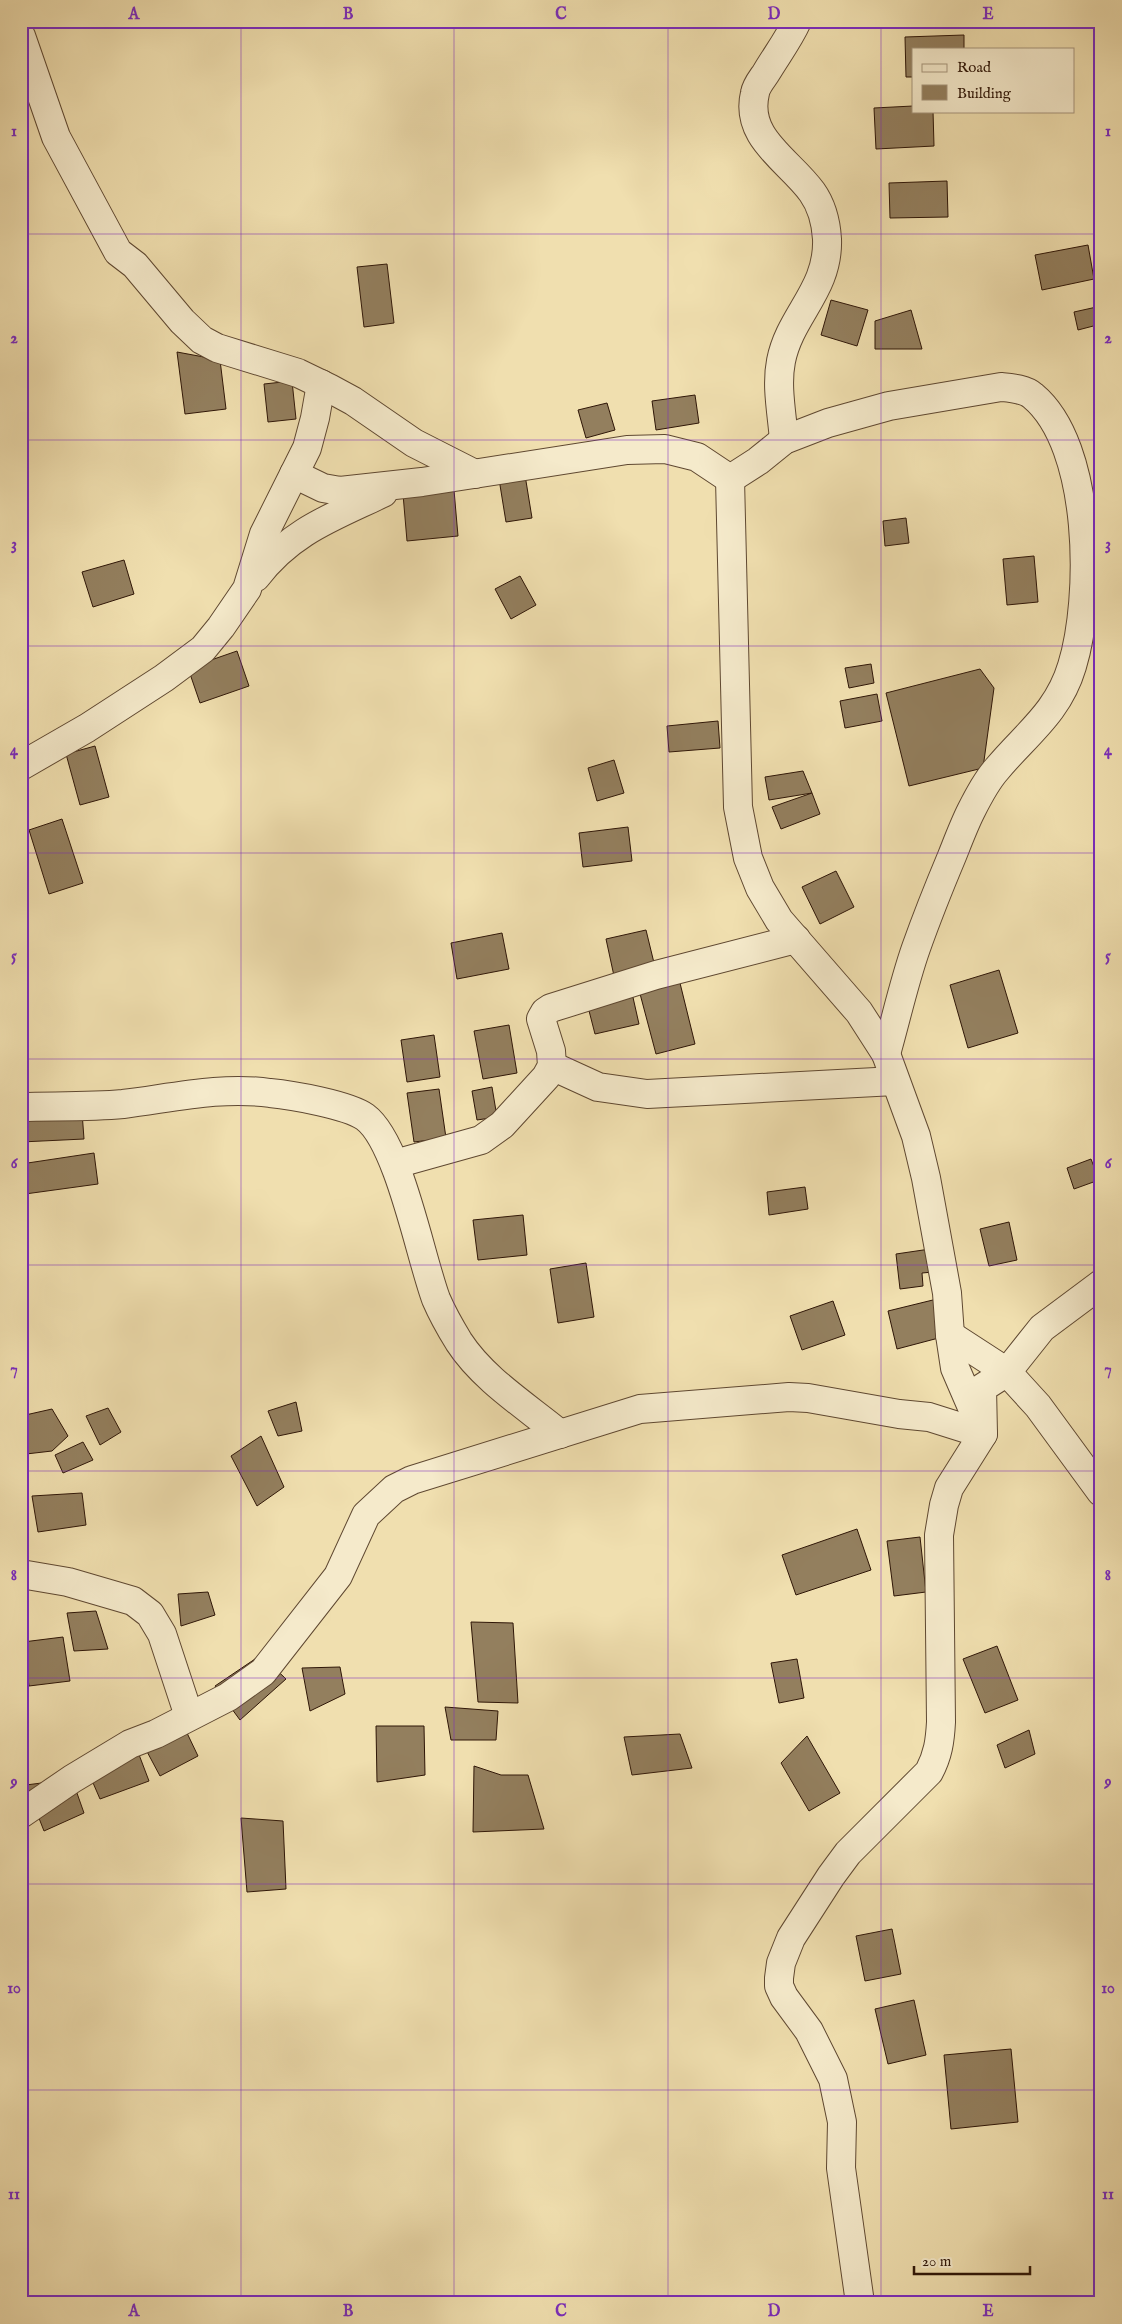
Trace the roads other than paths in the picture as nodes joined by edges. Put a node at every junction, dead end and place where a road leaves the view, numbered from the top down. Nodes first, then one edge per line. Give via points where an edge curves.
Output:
1 (797, 21) edge
2 (21, 36) edge
3 (321, 384) junction
4 (784, 440) junction
5 (294, 474) junction
6 (474, 474) junction
7 (730, 479) junction
8 (400, 485) junction
9 (1093, 578) edge
10 (247, 589) junction
11 (21, 766) edge
12 (796, 938) junction
13 (886, 1054) junction
14 (552, 1066) junction
15 (896, 1081) junction
16 (21, 1107) edge
17 (394, 1164) junction
18 (1101, 1284) edge
19 (950, 1335) junction
20 (1007, 1372) junction
21 (560, 1434) junction
22 (983, 1434) junction
23 (1101, 1492) edge
24 (21, 1574) edge
25 (189, 1716) junction
26 (21, 1814) edge
27 (860, 2303) edge

1 - 4 street via 755,90 752,110 755,124 763,137 813,193 824,214 827,238 822,278 792,331 781,360 779,384
2 - 3 street via 56,137 118,252 135,265 202,340
3 - 5 street via 307,448
3 - 6 street via 353,401 414,443
4 - 7 street
4 - 9 street via 828,423 889,406 1001,387 1032,395 1060,432 1075,471
5 - 8 street via 323,488 340,491
5 - 10 street via 264,534
6 - 7 street via 627,450 665,449 697,457
6 - 8 street
7 - 12 street via 738,807 748,858 760,888 779,920
8 - 10 street via 308,529 280,549
9 - 13 street via 1072,667 1061,695 1032,733 996,770 971,812 915,950
10 - 11 street via 203,648 164,678 87,728
12 - 13 street via 859,1012
12 - 14 street via 656,975 551,1008 541,1019 552,1051
13 - 15 street
14 - 15 street via 598,1087 647,1094
14 - 17 street via 546,1077 491,1135
15 - 19 street via 916,1136 926,1178 947,1293
16 - 17 street via 122,1104 223,1091 268,1092 298,1097 365,1117 380,1134
17 - 21 street via 437,1300 460,1342 480,1368
18 - 20 street via 1042,1328
19 - 20 street
19 - 22 street via 955,1368
20 - 22 street via 982,1388
20 - 23 street via 1038,1406
21 - 22 street via 640,1409 789,1397 929,1417
21 - 25 street via 412,1480 394,1489 366,1515 338,1576 263,1672 228,1697
22 - 27 street via 949,1488 939,1535 940,1742 935,1760 929,1772 848,1853 831,1876 791,1938 778,1978 784,1997 809,2031 833,2079 842,2122 841,2168
24 - 25 street via 68,1582 133,1601 150,1614 162,1634
25 - 26 street via 130,1744

